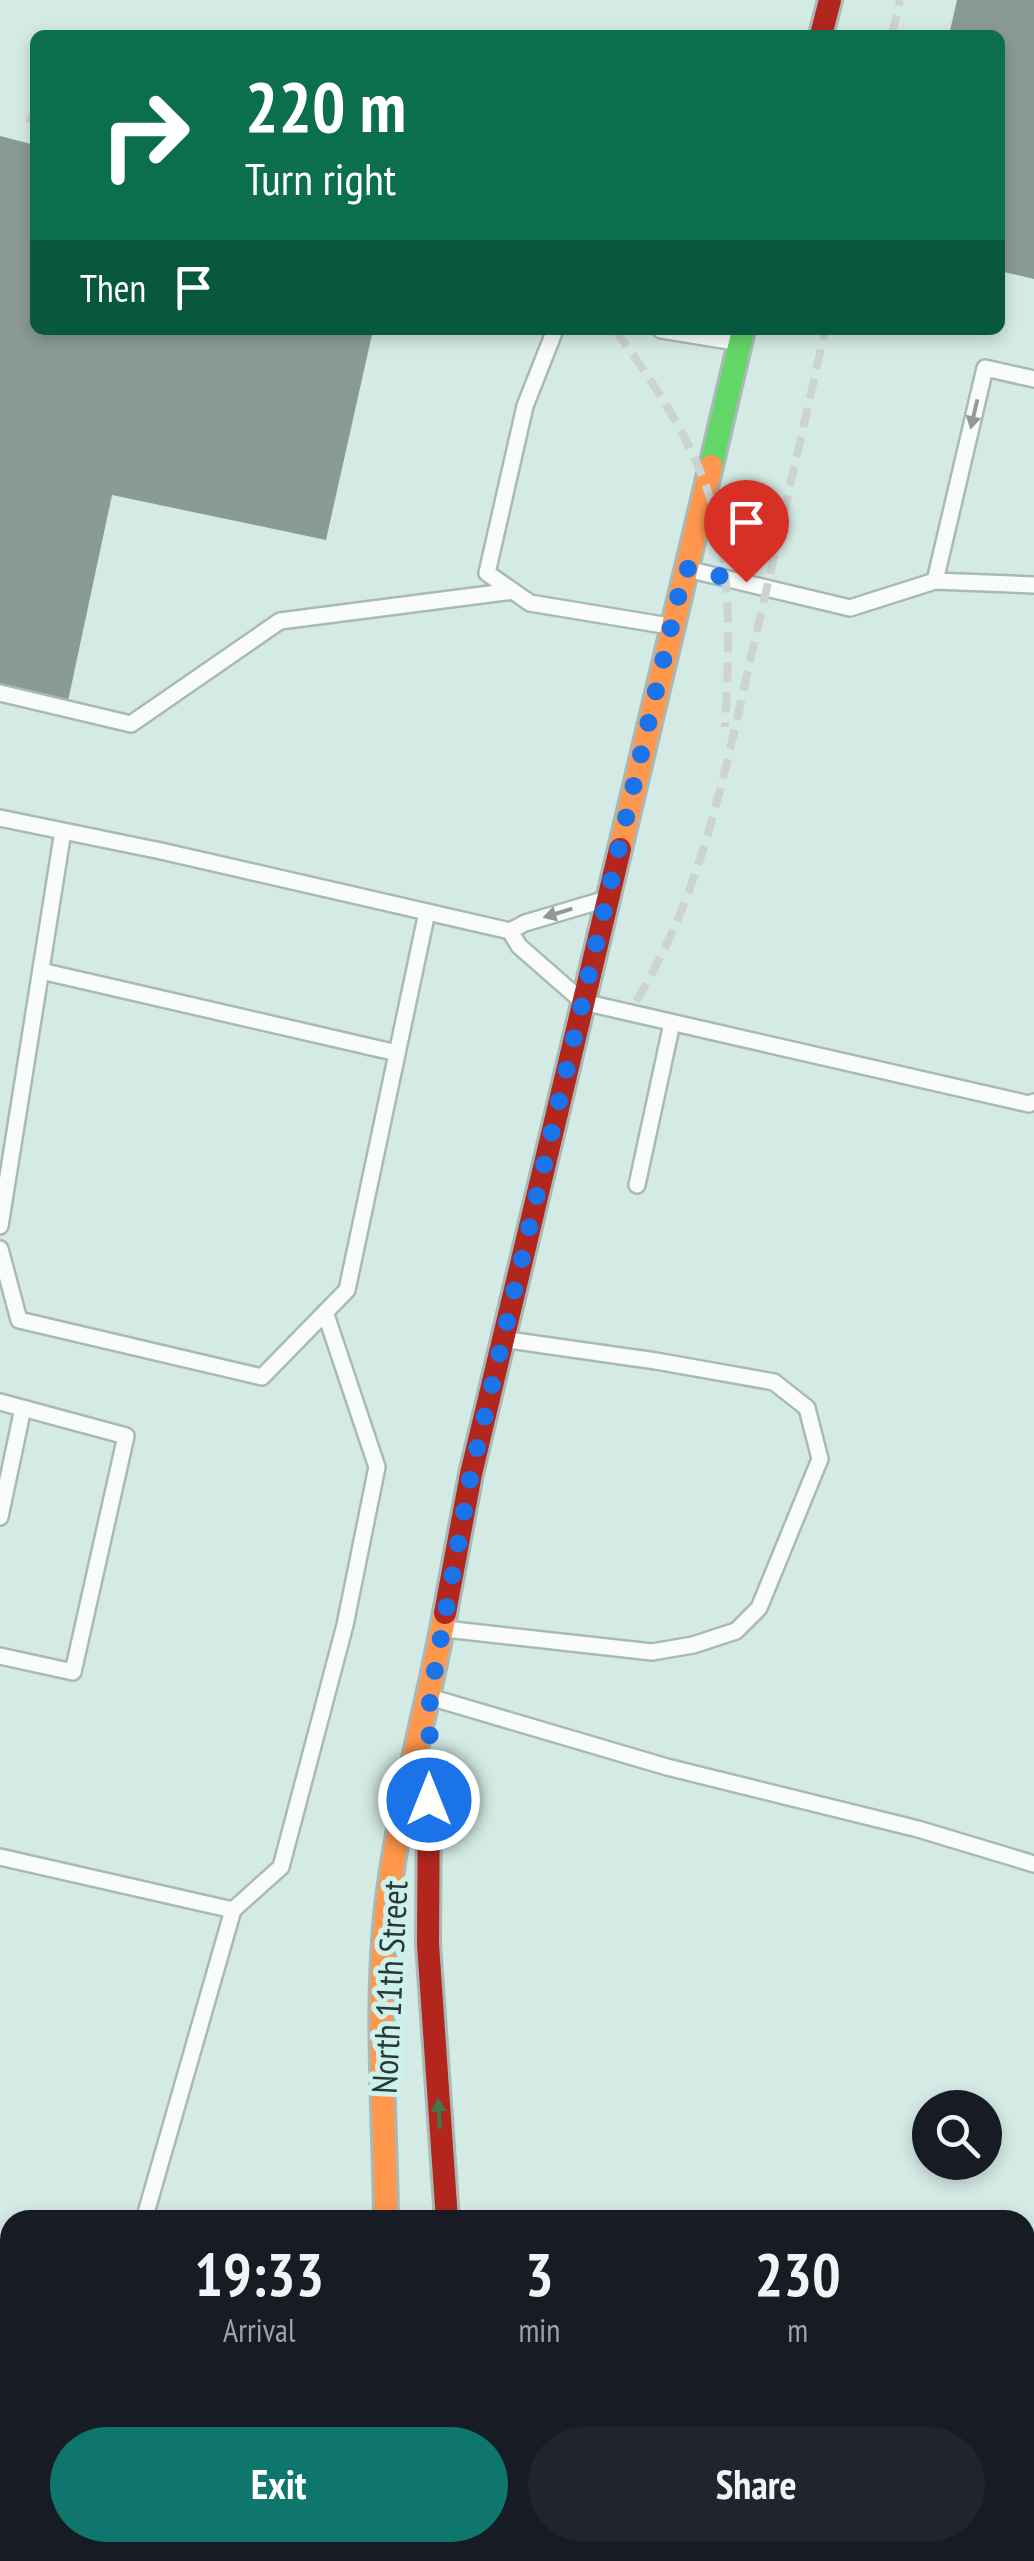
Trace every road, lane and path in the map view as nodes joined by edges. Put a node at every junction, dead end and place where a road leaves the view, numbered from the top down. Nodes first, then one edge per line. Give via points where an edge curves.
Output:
1 (830, 0) edge
2 (822, 30) edge
3 (553, 335) edge
4 (741, 336) edge
5 (1034, 379) edge
6 (685, 568) junction
7 (935, 581) junction
8 (1034, 585) edge
9 (513, 591) junction
10 (672, 626) junction
11 (0, 693) edge
12 (0, 818) edge
13 (63, 831) junction
14 (607, 898) junction
15 (427, 912) junction
16 (510, 932) junction
17 (40, 971) junction
18 (583, 1002) junction
19 (672, 1023) junction
20 (397, 1053) junction
21 (1034, 1102) edge
22 (638, 1185) dead end
23 (0, 1226) edge
24 (0, 1248) edge
25 (325, 1312) junction
26 (503, 1340) junction
27 (0, 1402) edge
28 (23, 1408) junction
29 (0, 1517) edge
30 (442, 1629) junction
31 (0, 1656) edge
32 (430, 1697) junction
33 (0, 1857) edge
34 (1034, 1864) edge
35 (233, 1910) junction
36 (147, 2210) edge
37 (386, 2210) edge
38 (447, 2210) edge

1 - 2 main road
3 - 9 lane via 526,406 488,573
4 - 6 main road, North 11th Street
5 -> 7 lane via 985,368
6 - 7 lane via 850,608
6 - 10 main road, North 11th Street
7 - 8 lane
9 - 10 lane via 530,602
9 - 11 lane via 280,621 131,724
10 - 14 main road, North 11th Street
12 - 13 lane
13 - 15 lane
13 - 17 lane
14 -> 16 lane
14 - 18 main road, North 11th Street
15 - 16 lane
15 - 20 lane
16 - 18 lane
17 - 20 lane
17 - 23 lane
18 - 19 lane
18 - 26 main road, North 11th Street
19 - 21 lane
19 - 22 lane
20 - 25 lane via 347,1290
24 - 25 lane via 19,1320 262,1377
25 - 35 lane via 377,1467 344,1626 281,1867
26 - 30 main road, North 11th Street
26 - 30 lane via 774,1382 808,1408 820,1458 759,1608 736,1631 652,1652
27 - 28 lane
28 - 29 lane
28 - 31 lane via 126,1436 74,1672
30 - 32 main road, North 11th Street
32 - 34 lane
32 - 37 main road, North 11th Street via 386,1916
38 -> 32 main road, North 11th Street via 428,1944
33 - 35 lane
35 - 36 lane

